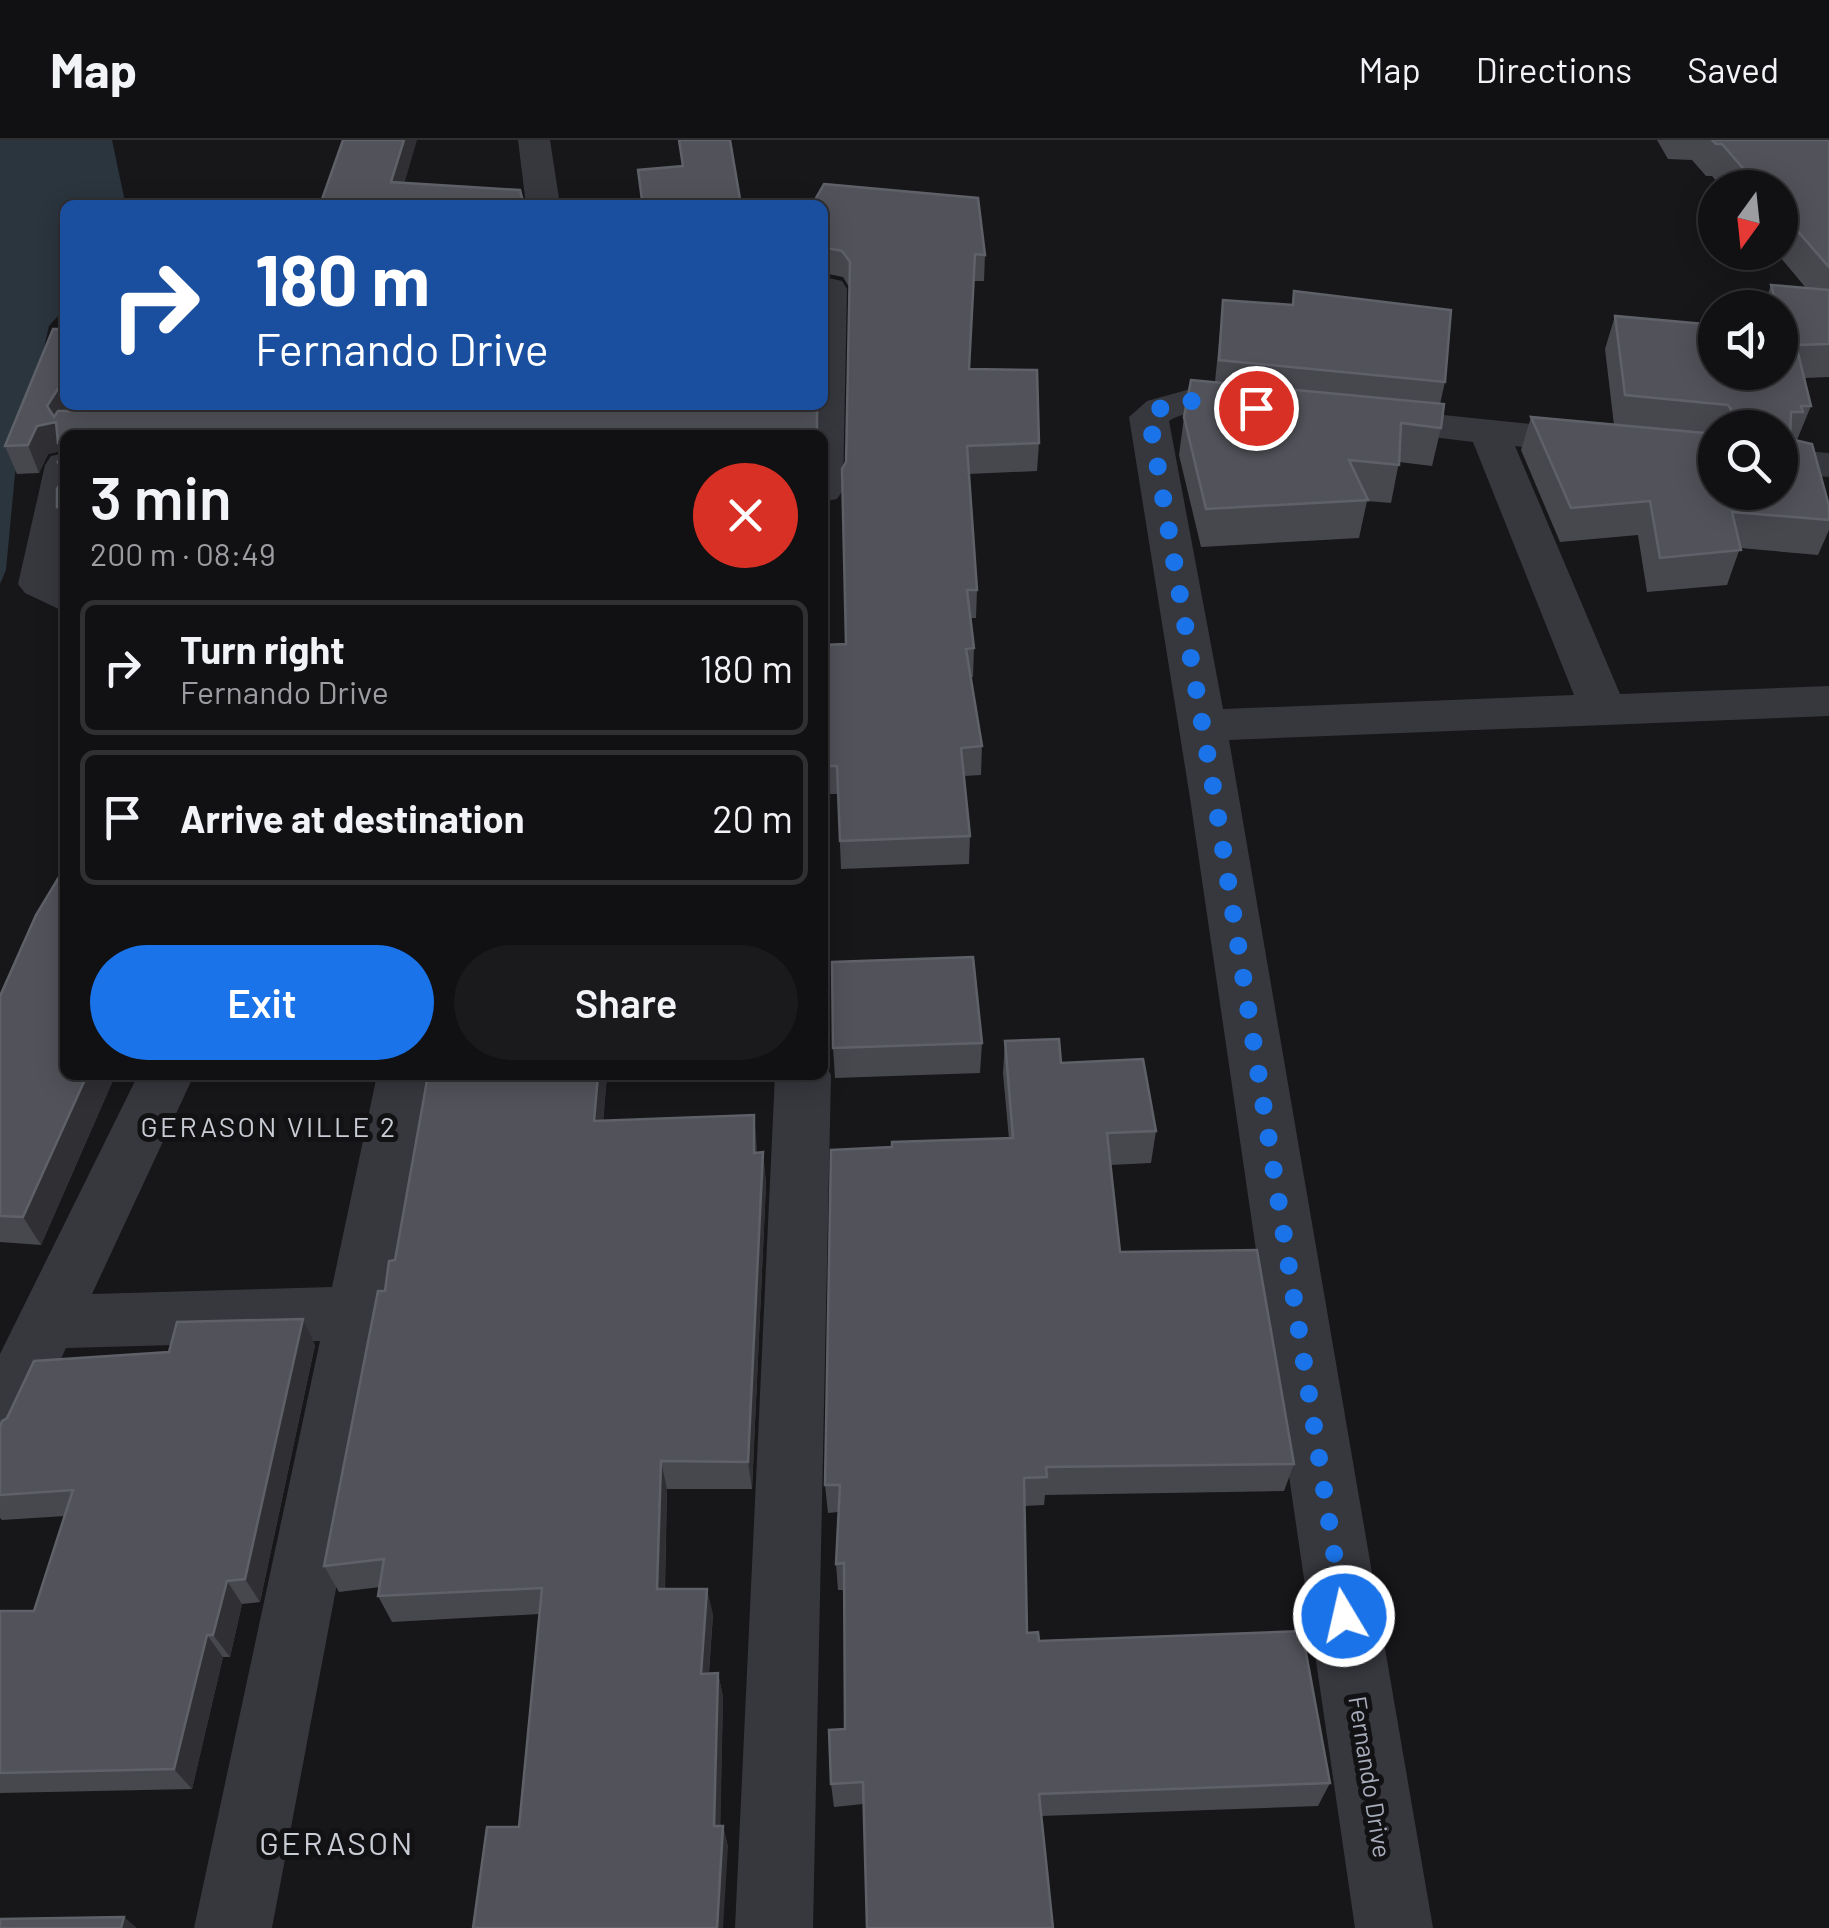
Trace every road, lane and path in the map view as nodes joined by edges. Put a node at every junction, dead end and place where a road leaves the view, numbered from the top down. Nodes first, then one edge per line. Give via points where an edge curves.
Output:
1 (534, 140) edge
2 (542, 200) edge
3 (829, 290) dead end
4 (828, 319) edge
5 (1490, 434) junction
6 (1698, 453) edge
7 (1798, 462) edge
8 (1829, 465) edge
9 (60, 489) edge
10 (60, 595) edge
11 (1829, 701) edge
12 (1603, 710) junction
13 (1202, 725) junction
14 (164, 1080) edge
15 (404, 1080) edge
16 (803, 1080) edge
17 (355, 1314) junction
18 (50, 1322) junction
19 (0, 1421) edge
20 (233, 1928) edge
21 (774, 1928) edge
22 (1394, 1928) edge

1 - 2 street
3 - 4 street
5 - 6 street, Fernando Drive
5 - 12 street
5 - 13 street, Fernando Drive via 1190,401 1164,403 1149,416
7 - 8 street
9 - 10 street via 40,584
11 - 12 street
12 - 13 street
13 - 22 street, Fernando Drive
14 - 18 street
15 - 17 street
16 - 21 street
17 - 18 street
17 - 20 street
18 - 19 street

